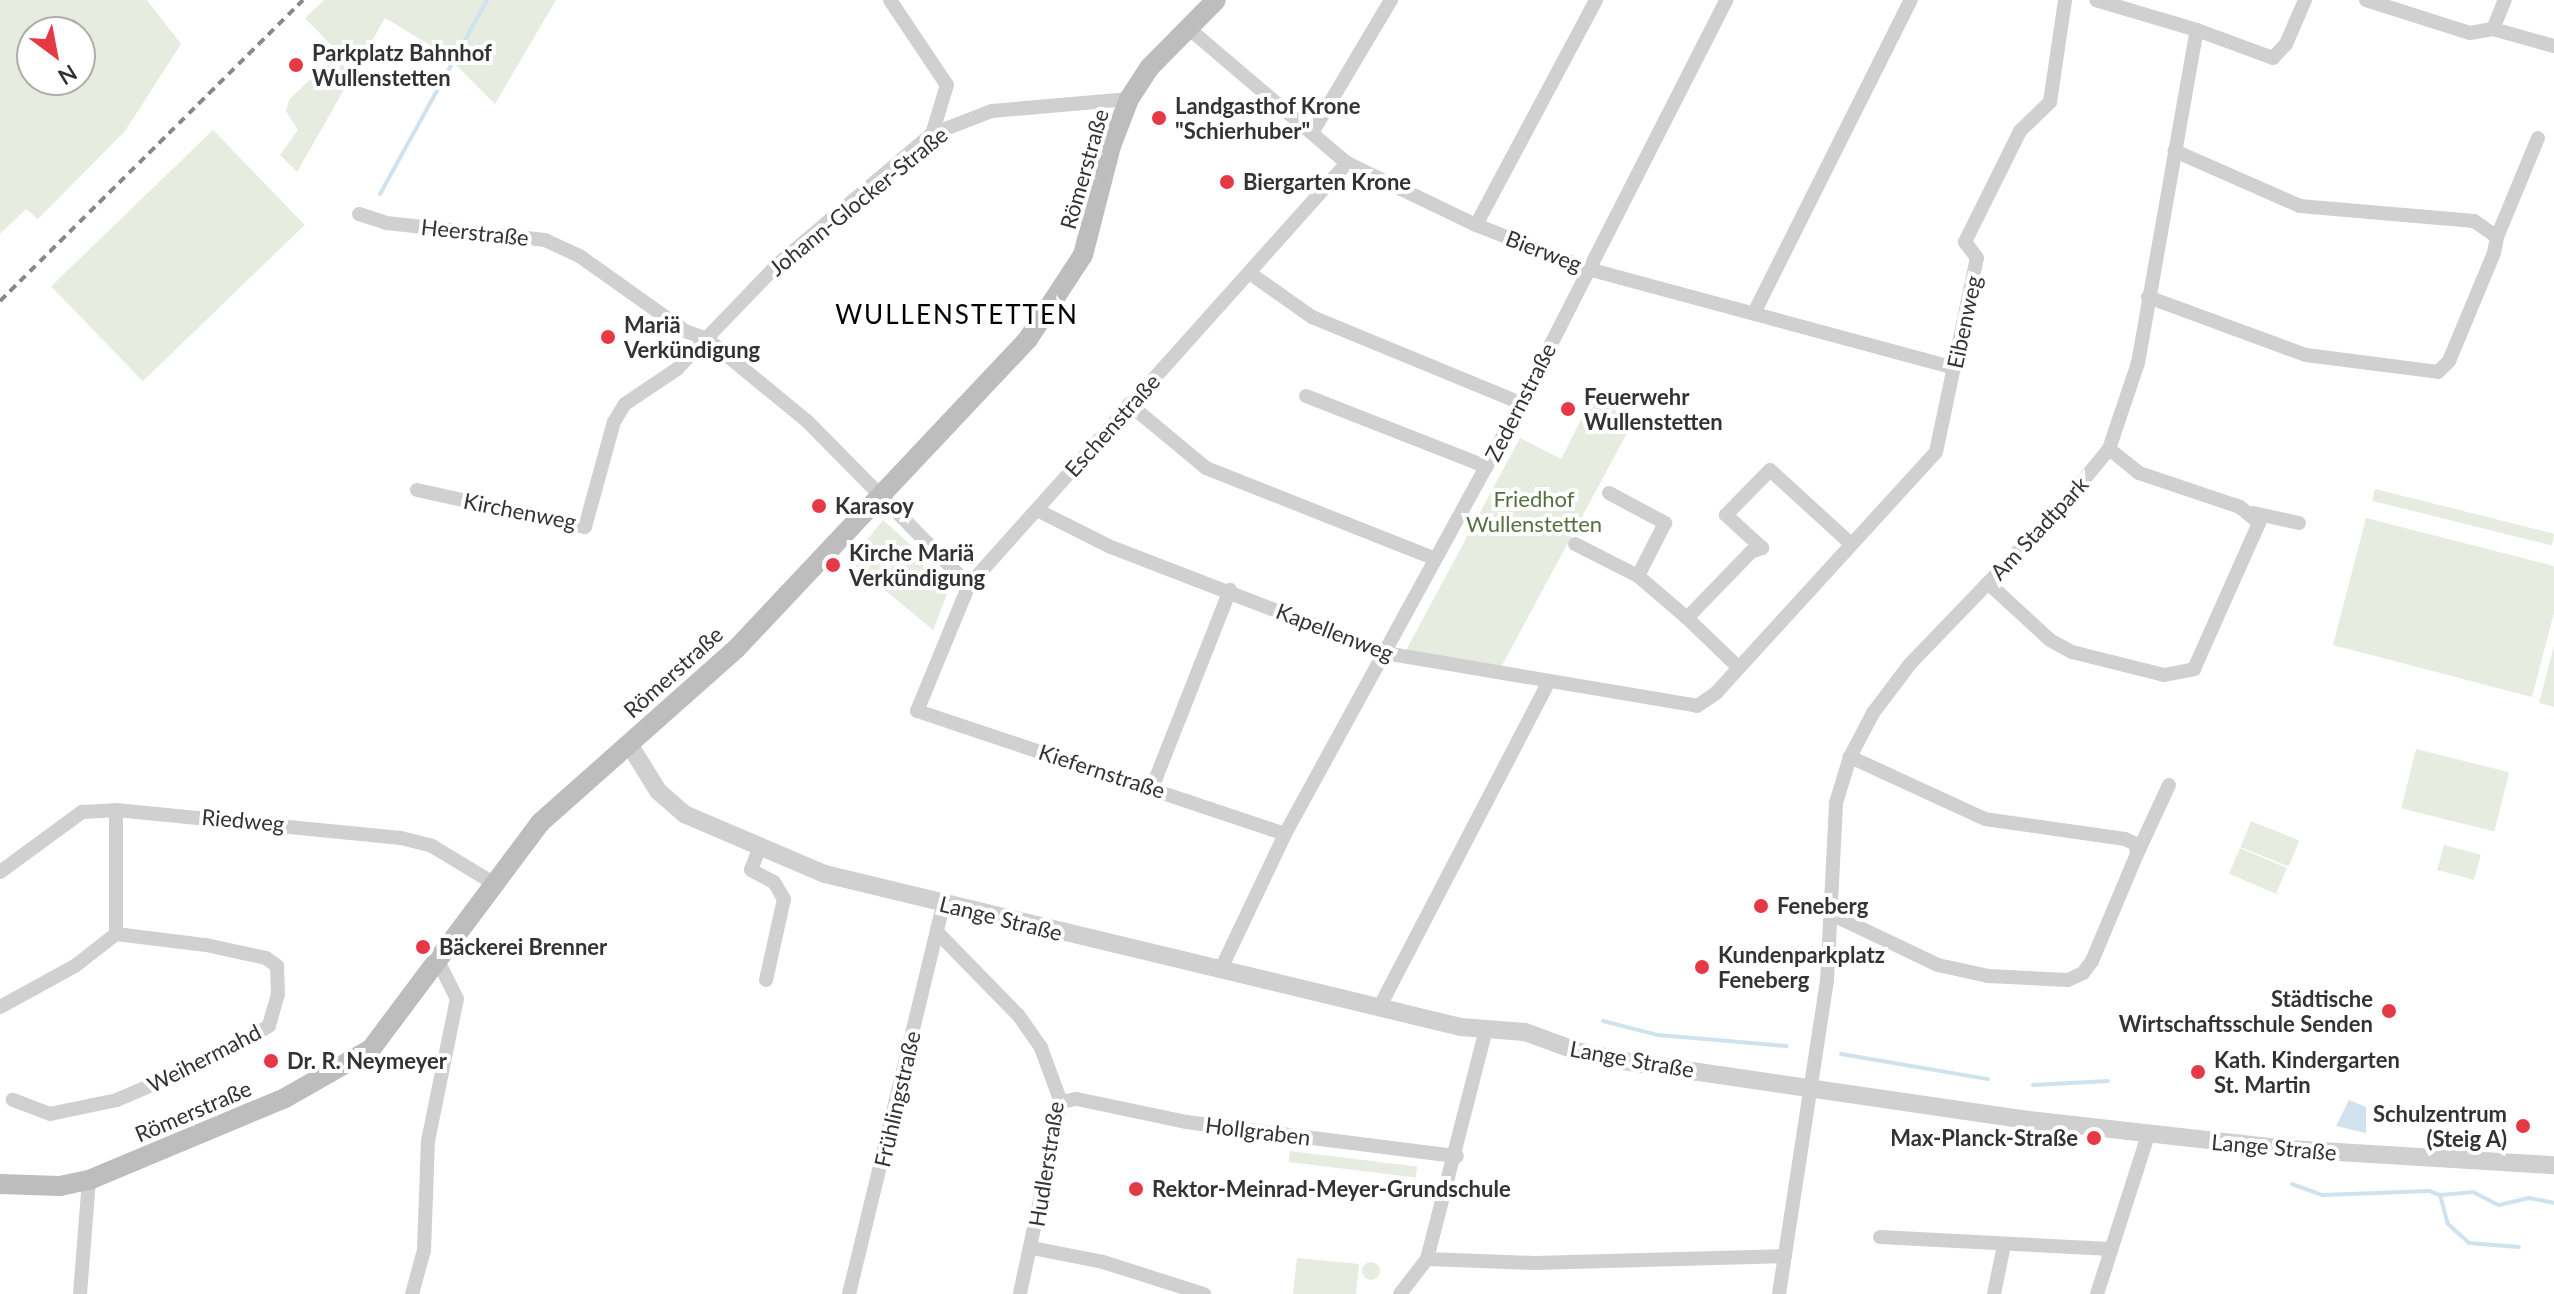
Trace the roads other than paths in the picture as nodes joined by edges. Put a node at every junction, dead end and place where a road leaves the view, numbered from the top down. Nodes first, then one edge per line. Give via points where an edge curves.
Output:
1 (890, 0) edge
2 (1216, 0) edge
3 (1391, 0) edge
4 (1596, 0) edge
5 (1726, 0) edge
6 (1911, 0) edge
7 (2065, 0) edge
8 (2305, 0) edge
9 (2366, 0) edge
10 (2505, 0) edge
11 (2100, 1) edge
12 (1187, 27) junction
13 (2493, 29) junction
14 (2197, 30) junction
15 (2554, 46) edge
16 (1129, 99) junction
17 (1312, 133) junction
18 (932, 134) junction
19 (2538, 138) dead end
20 (2175, 151) junction
21 (1347, 163) junction
22 (359, 214) dead end
23 (1476, 225) junction
24 (2497, 237) junction
25 (1588, 269) junction
26 (1251, 274) junction
27 (2148, 297) junction
28 (1754, 313) junction
29 (707, 339) junction
30 (1955, 368) junction
31 (1306, 396) dead end
32 (1521, 403) junction
33 (1129, 404) junction
34 (2109, 449) junction
35 (1487, 467) junction
36 (417, 490) dead end
37 (1609, 493) dead end
38 (882, 494) junction
39 (1037, 510) junction
40 (2253, 513) junction
41 (2299, 523) dead end
42 (1575, 544) dead end
43 (1851, 544) junction
44 (1436, 559) junction
45 (1638, 576) junction
46 (1988, 583) junction
47 (969, 585) junction
48 (1230, 590) junction
49 (1687, 618) junction
50 (1385, 653) junction
51 (1738, 667) junction
52 (1548, 683) junction
53 (1697, 706) joint
54 (917, 711) joint
55 (629, 744) junction
56 (1850, 757) junction
57 (2169, 785) dead end
58 (1152, 788) junction
59 (116, 810) junction
60 (1285, 834) junction
61 (759, 849) junction
62 (2137, 854) junction
63 (0, 872) edge
64 (495, 884) junction
65 (943, 904) junction
66 (1833, 915) junction
67 (937, 932) junction
68 (116, 934) junction
69 (439, 963) junction
70 (1220, 971) junction
71 (766, 980) dead end
72 (0, 1007) edge
73 (1379, 1008) junction
74 (1486, 1030) junction
75 (1812, 1086) junction
76 (13, 1100) dead end
77 (1061, 1102) junction
78 (2148, 1135) junction
79 (1457, 1156) junction
80 (2554, 1165) edge
81 (89, 1180) junction
82 (0, 1184) edge
83 (1880, 1237) dead end
84 (2004, 1245) junction
85 (1032, 1248) junction
86 (2111, 1249) junction
87 (1785, 1256) junction
88 (1427, 1259) junction
89 (80, 1294) edge
90 (412, 1294) edge
91 (849, 1294) edge
92 (1020, 1294) edge
93 (1204, 1294) edge
94 (1400, 1294) edge
95 (1779, 1294) edge
96 (1994, 1294) edge
97 (2097, 1294) edge

1 - 18 street via 947,85
2 - 12 main road, Römerstraße
3 - 17 street
4 - 23 street
5 - 25 street, Zedernstraße
6 - 28 street
7 - 30 street, Eibenweg via 2050,102 2020,131 1965,242 1977,258
8 - 14 street via 2286,44 2273,58
9 - 13 street via 2470,33
10 - 13 street
11 - 14 street
12 - 16 main road, Römerstraße
12 - 17 street, Bierweg
13 - 15 street
14 - 20 street, Am Stadtpark
16 - 18 street, Johann-Glocker-Straße via 992,111
16 - 38 main road, Römerstraße via 1111,146 1096,220 1065,288 1028,339
17 - 21 street, Bierweg
18 - 29 street, Johann-Glocker-Straße via 778,264
19 - 24 street
20 - 24 street via 2300,206 2474,221
20 - 27 street, Am Stadtpark
21 - 23 street, Bierweg
21 - 26 street, Eschenstraße
22 - 29 street, Heerstraße via 386,223 545,240 581,257 685,331
23 - 25 street, Bierweg
24 - 27 street via 2449,361 2438,372 2306,355
25 - 28 street, Bierweg
25 - 32 street, Zedernstraße
26 - 32 street via 1312,317
26 - 33 street, Eschenstraße
27 - 34 street, Am Stadtpark via 2124,414
28 - 30 street, Bierweg
29 - 36 street, Kirchenweg via 677,369 625,404 614,422 585,527
29 - 38 street, Heerstraße via 807,421
30 - 43 street, Eibenweg via 1936,452
31 - 35 street
32 - 35 street, Zedernstraße
33 - 39 street, Eschenstraße
33 - 44 street via 1206,468
34 - 40 street via 2165,485
34 - 46 street, Am Stadtpark
35 - 44 street, Zedernstraße
37 - 45 street via 1665,523
38 - 47 street, Heerstraße
38 - 55 main road, Römerstraße via 721,664
39 - 47 street, Eschenstraße
39 - 48 street, Kapellenweg via 1111,547
40 - 41 street
40 - 46 street via 2259,523 2253,542 2204,652 2194,669 2182,675 2072,652 2050,640
42 - 45 street
43 - 49 street via 1770,470 1726,515 1762,548 1751,552
43 - 51 street, Eibenweg
44 - 50 street, Zedernstraße
45 - 49 street
46 - 56 street, Am Stadtpark via 1910,664 1873,713
47 - 54 street, Eschenstraße
48 - 50 street, Kapellenweg
48 - 58 street
49 - 51 street
50 - 52 street, Kapellenweg
50 - 60 street, Zedernstraße
51 - 53 street, Eibenweg
52 - 53 street, Kapellenweg
52 - 73 street
54 - 58 street, Kiefernstraße
55 - 61 street, Lange Straße via 674,807
55 - 64 main road, Römerstraße via 541,822
56 - 62 street via 1985,819 2125,839 2136,844
56 - 66 street, Am Stadtpark via 1836,803
57 - 62 street
58 - 60 street, Kiefernstraße
59 - 63 street, Riedweg via 82,812
59 - 64 street, Riedweg via 401,838 432,846
59 - 68 street
60 - 70 street, Zedernstraße
61 - 65 street, Lange Straße via 825,874
61 - 71 street via 751,870 774,882 784,899
62 - 66 street via 2092,961 2068,980 1988,976 1938,965
64 - 69 main road, Römerstraße
65 - 67 street, Frühlingstraße
65 - 70 street, Lange Straße
66 - 75 street, Am Stadtpark
67 - 77 street, Hudlerstraße via 1019,1016 1041,1048
67 - 91 street, Frühlingstraße
68 - 72 street via 75,966
68 - 76 street, Weihermahd via 266,958 277,966 278,994 269,1026 212,1059 117,1100 50,1114
69 - 81 main road, Römerstraße via 391,1027 345,1068
69 - 90 street via 457,999 428,1141 424,1250
70 - 73 street, Lange Straße
73 - 74 street, Lange Straße
74 - 75 street, Lange Straße via 1525,1032 1608,1058
74 - 79 street
75 - 78 street, Lange Straße
75 - 87 street
77 - 79 street, Hollgraben via 1077,1099 1186,1122
77 - 85 street, Hudlerstraße
78 - 80 street, Lange Straße
78 - 86 street
79 - 88 street
81 - 82 main road, Römerstraße via 38,1187
81 - 89 street
83 - 84 street
84 - 86 street
84 - 96 street
85 - 92 street, Hudlerstraße
85 - 93 street via 1103,1262
86 - 97 street
87 - 88 street via 1534,1263
87 - 95 street
88 - 94 street

